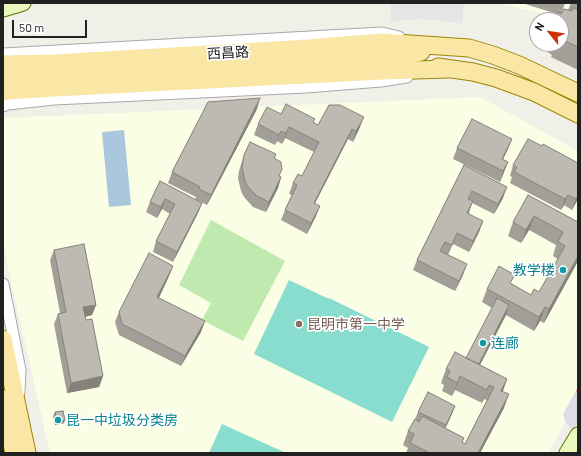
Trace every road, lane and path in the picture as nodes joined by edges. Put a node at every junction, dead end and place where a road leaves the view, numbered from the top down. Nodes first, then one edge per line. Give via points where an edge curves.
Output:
1 (23, 3) edge
2 (3, 8) edge
3 (452, 47) junction
4 (3, 54) edge
5 (380, 58) junction
6 (3, 64) edge
7 (448, 69) junction
8 (3, 80) edge
9 (3, 92) edge
10 (578, 92) edge
11 (3, 106) edge
12 (578, 114) edge
13 (3, 284) edge
14 (3, 339) edge
15 (3, 399) edge
16 (18, 409) junction
17 (577, 437) edge
18 (14, 453) edge
19 (27, 453) edge
20 (567, 453) edge

1 - 2 street
3 - 4 street via 382,33
3 - 5 main road, 西昌路
3 - 6 main road, 西昌路 via 381,42
3 - 10 main road, 西昌路 via 469,48 493,55
5 - 7 main road, 西昌路
5 - 8 main road, 西昌路
7 - 9 main road, 西昌路
7 - 11 street via 381,81 54,99
7 - 12 main road, 西昌路 via 496,78 534,92
13 - 16 street via 20,370
14 - 16 main road
15 - 18 main road
16 - 19 main road
17 - 20 street

